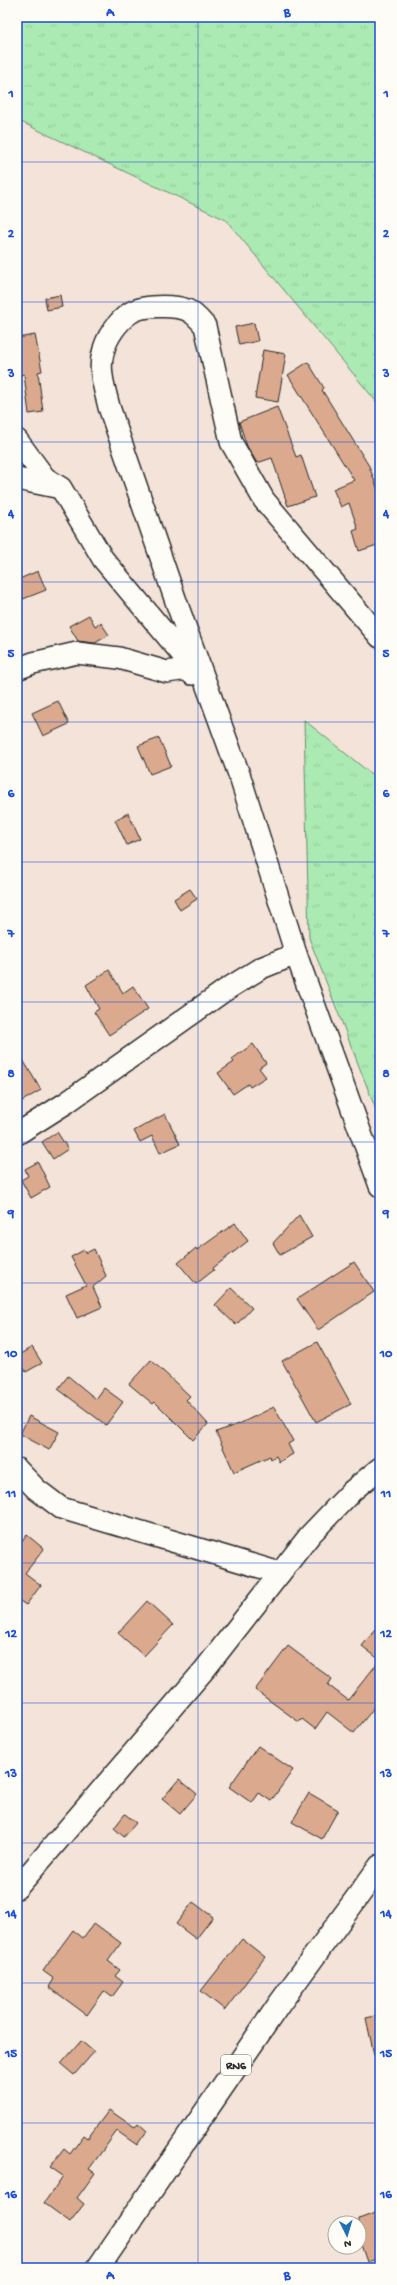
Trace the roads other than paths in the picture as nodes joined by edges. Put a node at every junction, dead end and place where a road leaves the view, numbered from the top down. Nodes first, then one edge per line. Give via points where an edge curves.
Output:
1 (17, 440) edge
2 (17, 479) edge
3 (61, 488) junction
4 (380, 637) edge
5 (17, 669) edge
6 (187, 670) junction
7 (211, 695) junction
8 (296, 954) junction
9 (17, 1134) edge
10 (380, 1186) edge
11 (380, 1468) edge
12 (17, 1469) edge
13 (280, 1573) junction
14 (380, 1866) edge
15 (17, 1888) edge
16 (98, 2268) edge

1 - 3 street via 45,478
2 - 3 street
3 - 6 street via 103,559 182,654
4 - 7 street via 264,500 231,442 205,326 195,315 170,306 131,312 108,337 102,354 102,375 120,444
5 - 6 street via 77,654 119,658 167,672
6 - 7 street
7 - 8 street
8 - 9 street via 261,968 224,991 66,1103
8 - 10 street
11 - 13 street via 352,1491 310,1535
12 - 13 street via 36,1489 61,1508
13 - 15 street via 205,1669
14 - 16 highway, RN6 via 280,2003

